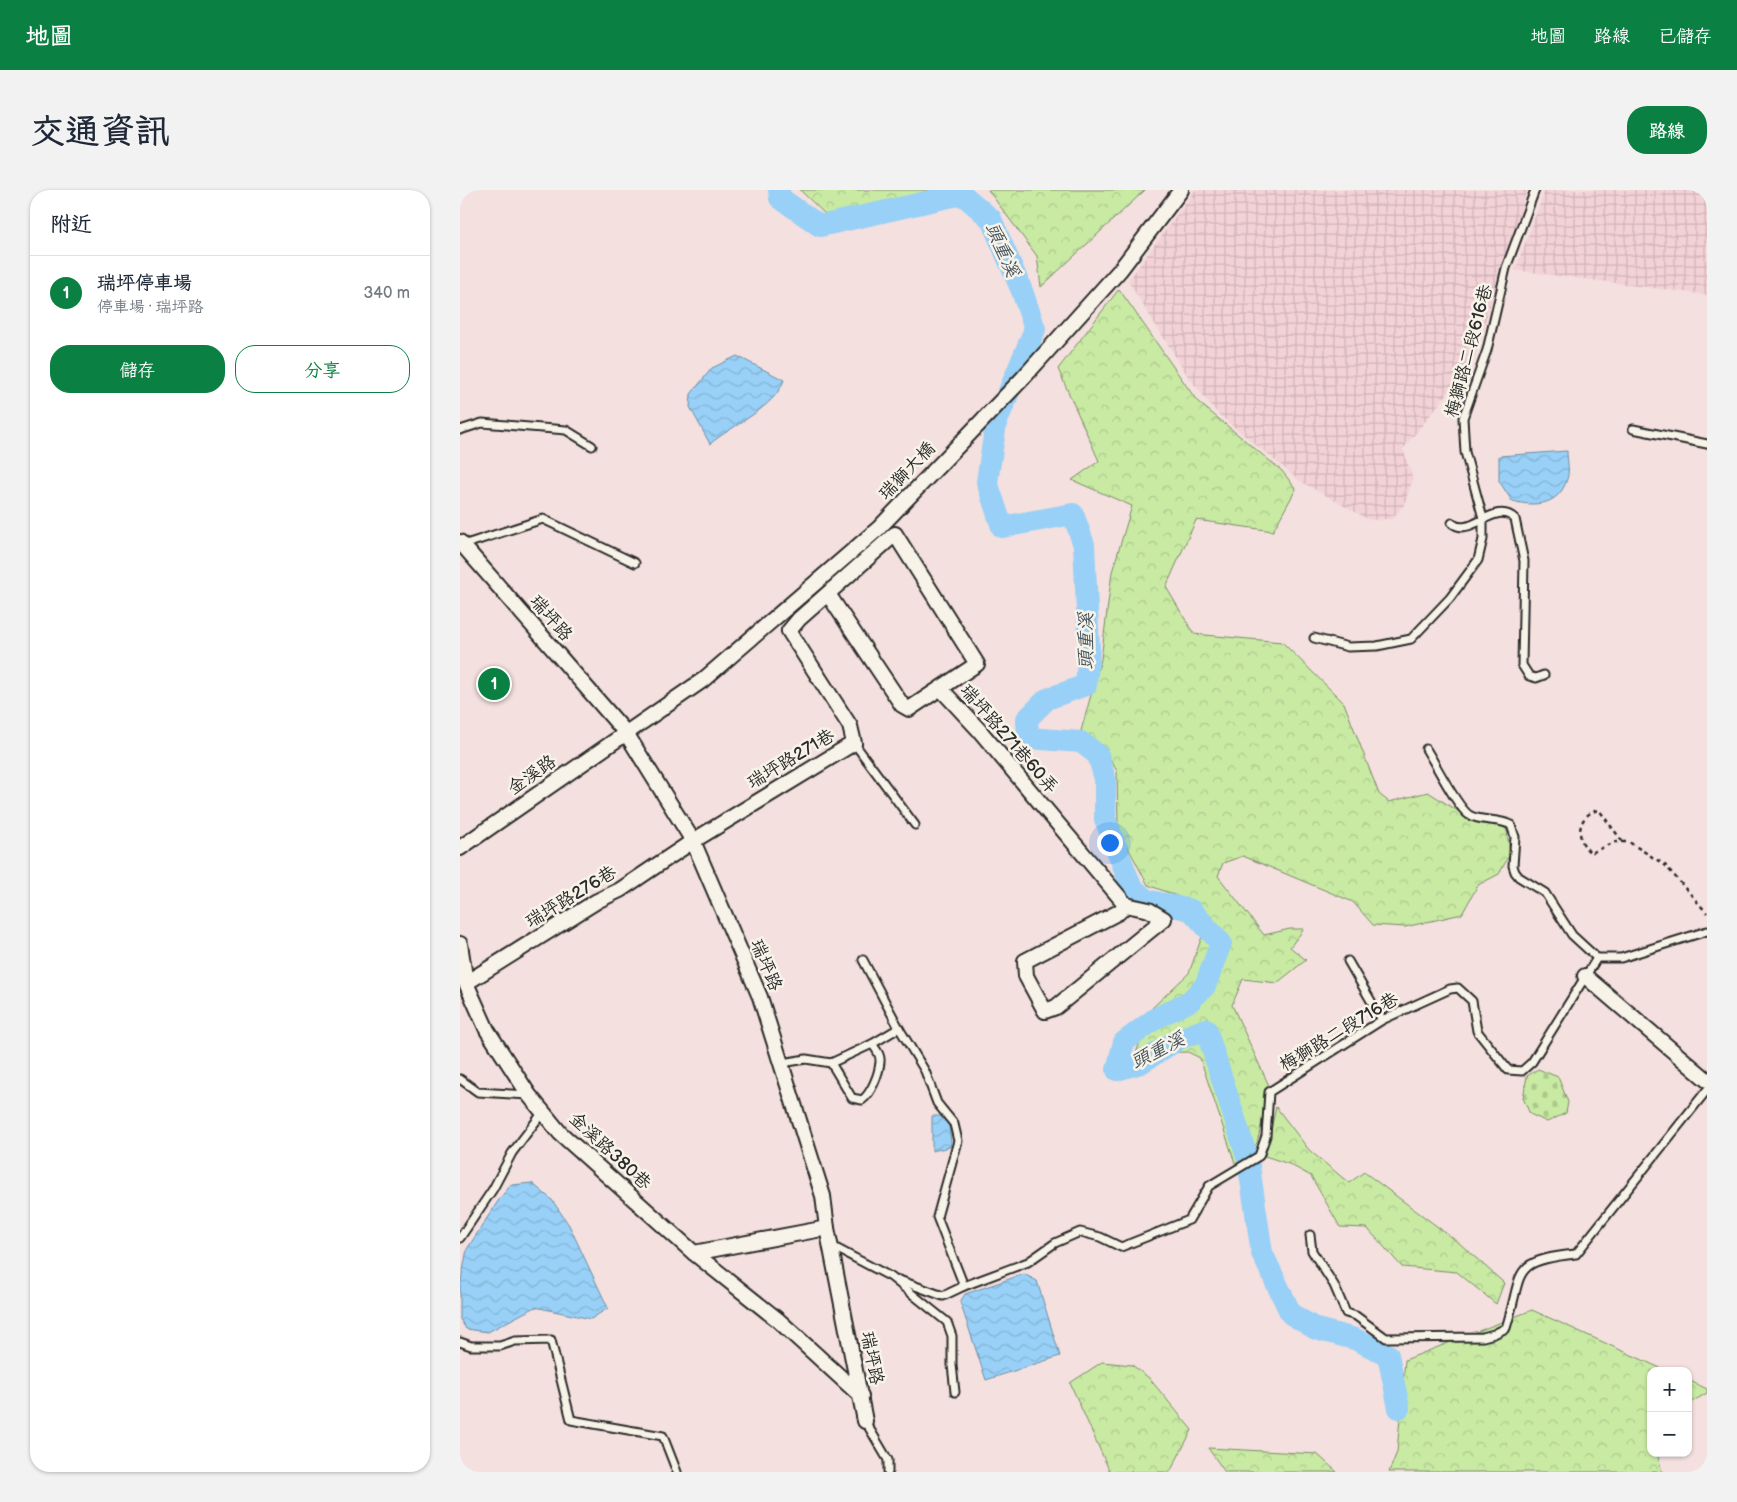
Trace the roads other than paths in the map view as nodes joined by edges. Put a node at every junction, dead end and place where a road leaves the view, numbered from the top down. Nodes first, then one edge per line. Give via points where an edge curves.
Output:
1 (1181, 190) edge
2 (1535, 190) edge
3 (460, 430) edge
4 (1633, 430) dead end
5 (1707, 444) edge
6 (592, 446) dead end
7 (1483, 518) junction
8 (1452, 523) dead end
9 (461, 544) edge
10 (635, 563) dead end
11 (828, 594) junction
12 (1314, 638) dead end
13 (1544, 675) dead end
14 (941, 689) junction
15 (626, 733) junction
16 (854, 743) junction
17 (1426, 749) dead end
18 (915, 825) dead end
19 (693, 841) junction
20 (460, 848) edge
21 (1126, 905) junction
22 (1707, 931) edge
23 (460, 944) edge
24 (1597, 958) junction
25 (863, 960) dead end
26 (1348, 961) dead end
27 (1585, 976) junction
28 (466, 982) junction
29 (1382, 1020) junction
30 (899, 1028) junction
31 (872, 1044) junction
32 (782, 1063) junction
33 (831, 1063) junction
34 (460, 1079) edge
35 (1707, 1080) edge
36 (1707, 1090) edge
37 (529, 1095) junction
38 (543, 1112) junction
39 (827, 1228) junction
40 (1310, 1235) dead end
41 (460, 1238) edge
42 (830, 1245) junction
43 (694, 1253) junction
44 (891, 1278) junction
45 (964, 1286) junction
46 (460, 1342) edge
47 (955, 1392) dead end
48 (861, 1396) junction
49 (866, 1421) joint
50 (677, 1472) edge
51 (888, 1472) edge

1 - 15 street, 瑞獅大橋 via 1120,270 1023,378 879,528 703,680
2 - 7 lane, 梅獅路二段616巷 via 1506,268 1487,350 1463,418 1465,452
3 - 6 lane via 482,423 566,430
4 - 5 lane
7 - 8 lane via 1464,529
7 - 12 lane, 梅獅路二段616巷 via 1478,560 1450,598 1411,638 1377,646 1348,647
7 - 13 lane via 1507,514 1515,520 1524,561 1522,665 1529,676
9 - 10 lane via 543,519
9 - 15 street, 瑞坪路
11 - 14 street, 瑞坪路271巷60弄 via 902,705 909,709
11 - 14 street via 895,534 977,664
11 - 16 street, 瑞坪路271巷 via 789,631 850,726
14 - 21 street, 瑞坪路271巷60弄
15 - 19 street, 瑞坪路
15 - 20 street, 金溪路
16 - 18 lane
16 - 19 street, 瑞坪路271巷
17 - 24 lane via 1464,810 1479,819 1504,821 1511,825 1515,836 1515,872 1545,892 1572,934
19 - 28 street, 瑞坪路276巷 via 620,890
19 - 32 street, 瑞坪路 via 760,997
21 - 21 street via 1119,912 1026,961 1026,976 1045,1011 1056,1007 1164,919 1149,910
22 - 24 lane via 1621,958
23 - 28 street, 金溪路380巷
24 - 27 lane, 梅獅路二段716巷
25 - 30 lane
26 - 29 lane
27 - 29 lane, 梅獅路二段716巷 via 1532,1062 1522,1070 1508,1070 1477,1031 1472,1001 1458,988
27 - 35 street
28 - 37 street, 金溪路380巷 via 487,1030
29 - 45 lane, 梅獅路二段716巷 via 1269,1092 1266,1136 1259,1156 1209,1186 1189,1220 1121,1247 1080,1232 1055,1243 1028,1262
30 - 31 lane
30 - 45 lane via 925,1071 937,1103 954,1124 958,1141 937,1216
31 - 33 lane
31 - 33 lane via 880,1061 869,1096 862,1100 852,1098
32 - 33 lane via 806,1059
32 - 39 street, 瑞坪路 via 823,1196
34 - 37 lane via 478,1092
36 - 40 lane via 1576,1254 1544,1258 1527,1266 1517,1279 1506,1328 1494,1334 1392,1340 1377,1334 1361,1320 1346,1313 1334,1285 1312,1251
37 - 38 street, 金溪路380巷
38 - 41 lane via 512,1153 493,1189
38 - 43 street, 金溪路380巷 via 560,1132
39 - 42 street, 瑞坪路
39 - 43 street
42 - 44 lane
42 - 48 street, 瑞坪路
43 - 48 street, 金溪路380巷 via 778,1320
44 - 45 lane via 943,1296
44 - 47 lane via 947,1322 952,1336
46 - 50 lane via 471,1346 500,1346 515,1341 552,1340 571,1420 663,1436
48 - 49 street, 瑞坪路
49 - 51 lane, 瑞坪路 via 888,1460

